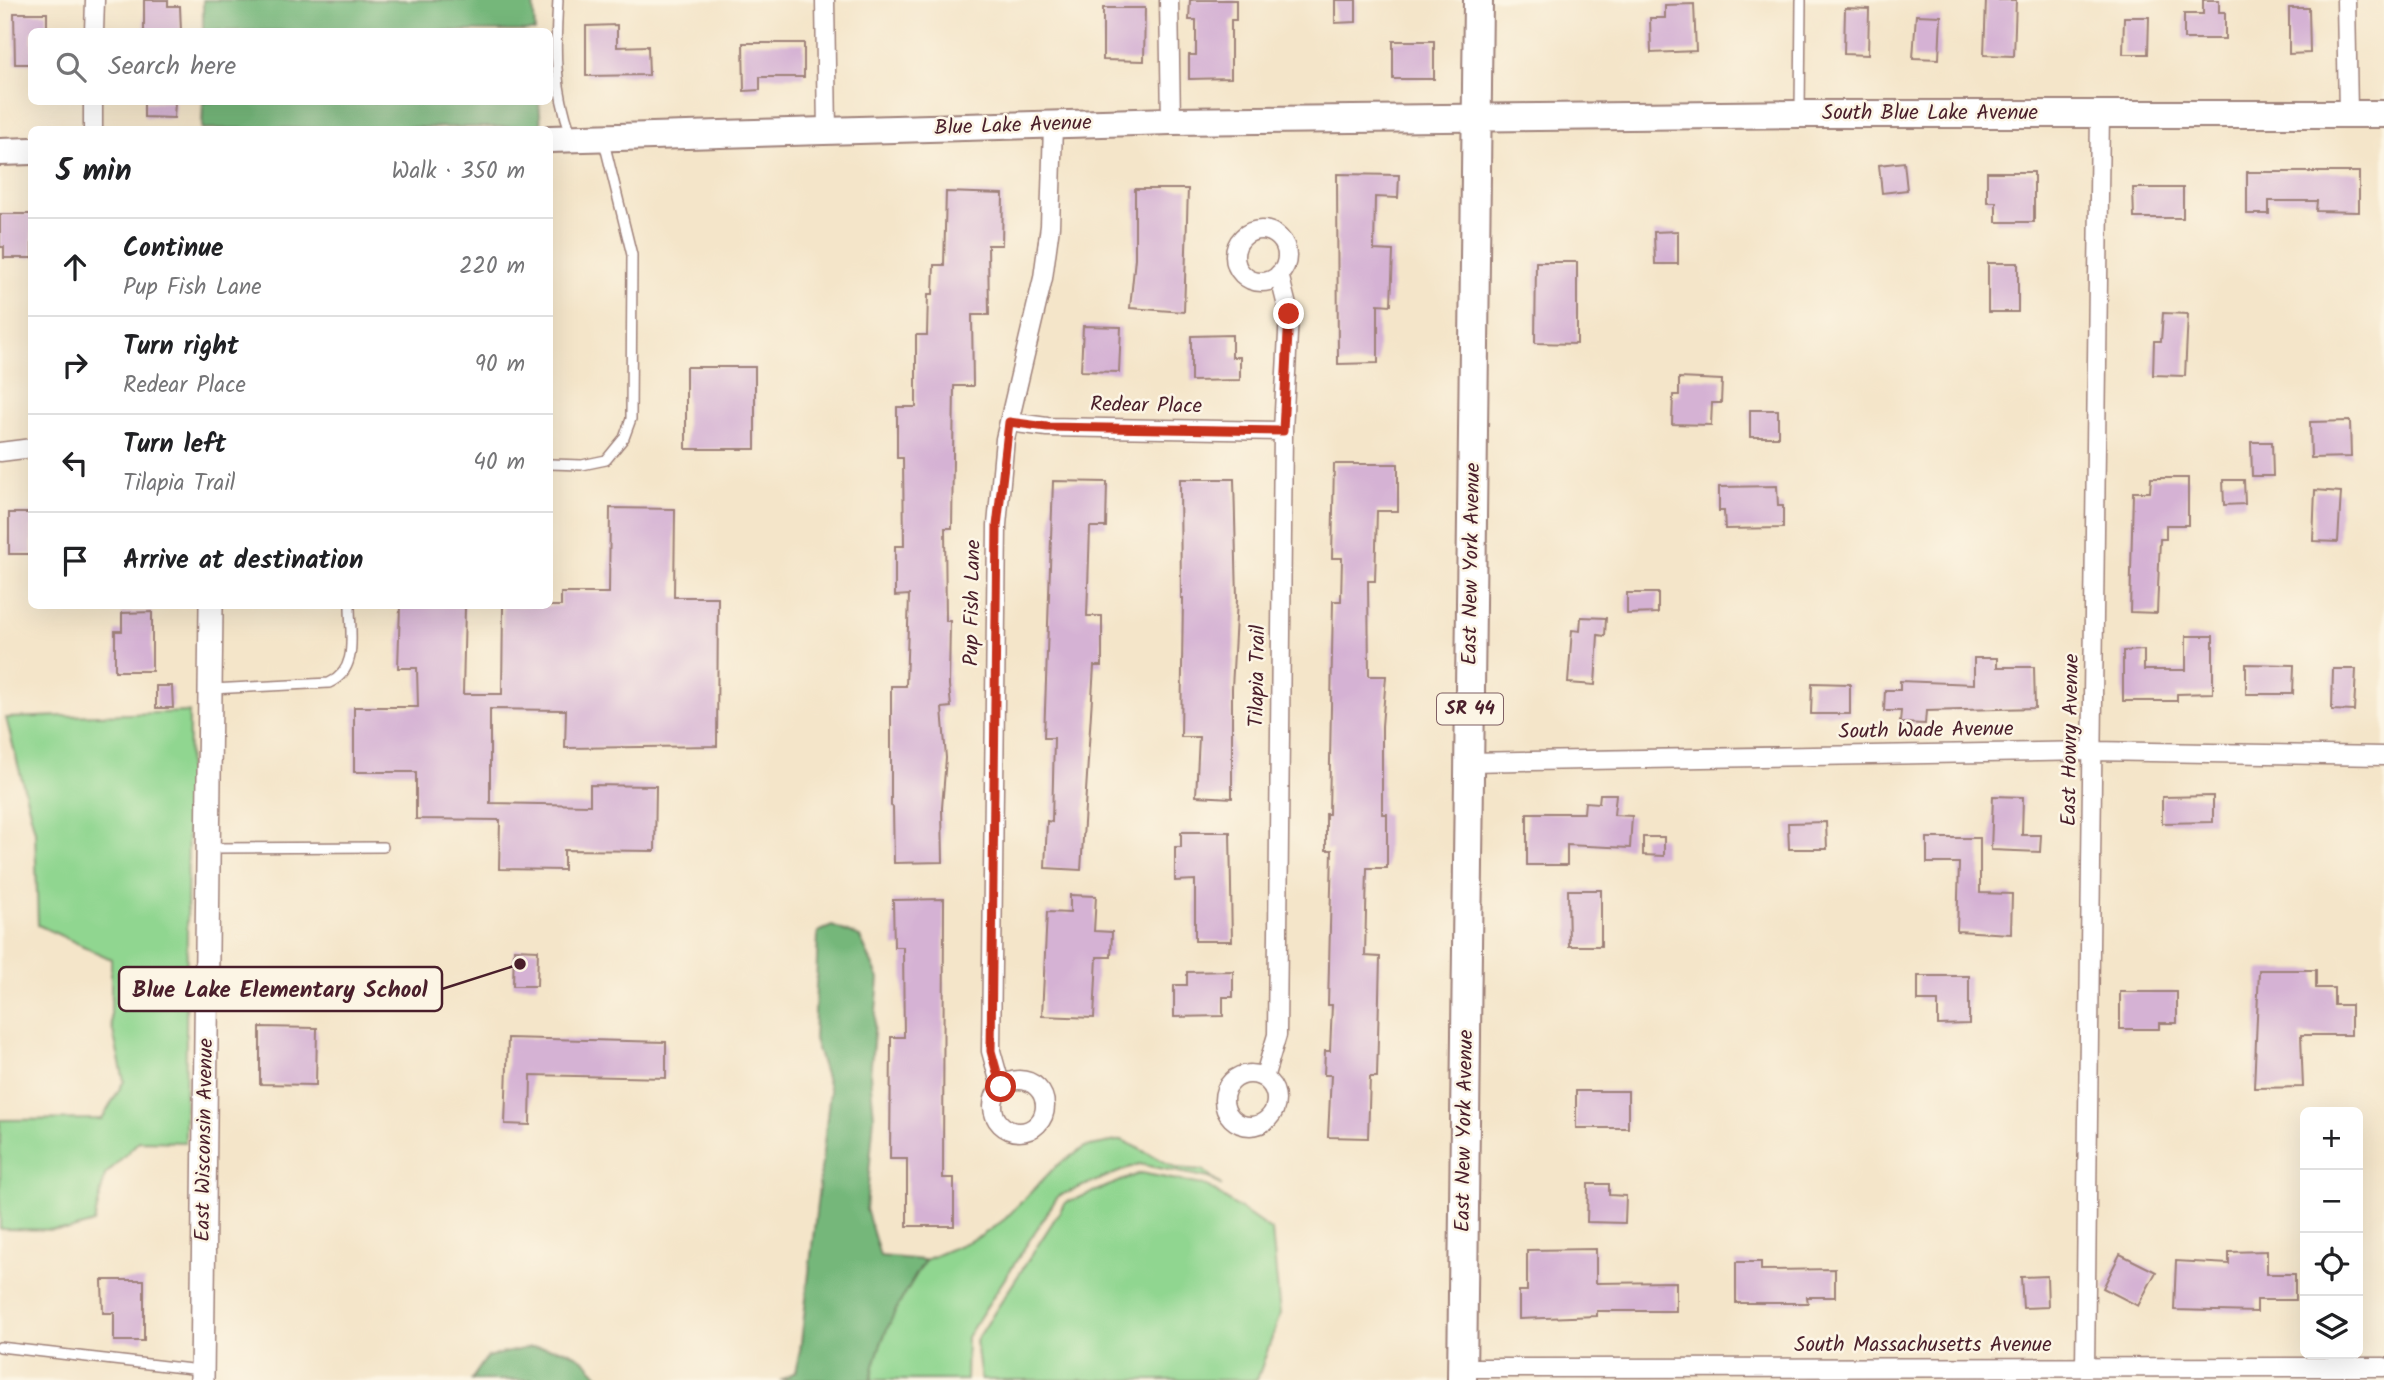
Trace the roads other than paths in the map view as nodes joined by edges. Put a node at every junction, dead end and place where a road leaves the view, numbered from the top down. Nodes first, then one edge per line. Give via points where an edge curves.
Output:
1 (95, 0) edge
2 (558, 0) edge
3 (825, 0) edge
4 (1168, 0) edge
5 (1478, 0) edge
6 (1801, 0) edge
7 (2346, 0) edge
8 (94, 28) edge
9 (93, 105) edge
10 (2100, 112) junction
11 (2348, 113) junction
12 (1800, 114) junction
13 (2384, 114) edge
14 (1477, 119) junction
15 (1171, 121) junction
16 (1053, 125) junction
17 (93, 126) edge
18 (827, 131) junction
19 (603, 138) junction
20 (561, 139) edge
21 (28, 151) edge
22 (0, 152) edge
23 (1279, 274) dead end
24 (1009, 422) junction
25 (1283, 431) junction
26 (28, 448) edge
27 (0, 452) edge
28 (553, 464) edge
29 (211, 609) edge
30 (350, 609) edge
31 (210, 689) junction
32 (2093, 751) junction
33 (2384, 755) edge
34 (1469, 762) junction
35 (383, 847) dead end
36 (209, 848) junction
37 (1264, 1078) dead end
38 (1001, 1087) dead end
39 (0, 1347) edge
40 (2085, 1367) junction
41 (2384, 1367) edge
42 (1462, 1374) edge
43 (202, 1375) edge

1 - 8 street
2 - 20 lane via 555,50
3 - 18 street
4 - 15 street
5 - 14 main road, East New York Avenue / SR 44
6 - 12 lane
7 - 11 street
9 - 17 street
10 - 11 main road, South Blue Lake Avenue
10 - 12 main road, South Blue Lake Avenue
10 - 32 street, East Howry Avenue
11 - 13 main road, South Blue Lake Avenue
12 - 14 main road, South Blue Lake Avenue
14 - 15 main road, Blue Lake Avenue
14 - 34 main road, East New York Avenue / SR 44
15 - 16 main road, Blue Lake Avenue
16 - 18 main road, Blue Lake Avenue
16 - 24 street, Pup Fish Lane via 1046,253
18 - 19 main road, Blue Lake Avenue
19 - 20 main road, Blue Lake Avenue
19 - 28 lane via 632,255 631,419 624,438 606,460
21 - 22 main road
23 - 25 street, Tilapia Trail via 1289,314
24 - 25 street, Redear Place via 1047,427
24 - 38 street, Pup Fish Lane via 997,539 991,1051
25 - 37 street, Tilapia Trail via 1277,1035
26 - 27 street
29 - 31 street, East Wisconsin Avenue
30 - 31 lane via 350,664 343,677 329,683
31 - 36 street, East Wisconsin Avenue
32 - 33 street, South Wade Avenue
32 - 34 street, South Wade Avenue
32 - 40 street, East Howry Avenue
34 - 42 main road, East New York Avenue / SR 44
35 - 36 lane
36 - 43 street, East Wisconsin Avenue
39 - 43 lane
40 - 41 street, South Massachusetts Avenue
40 - 42 street, South Massachusetts Avenue

